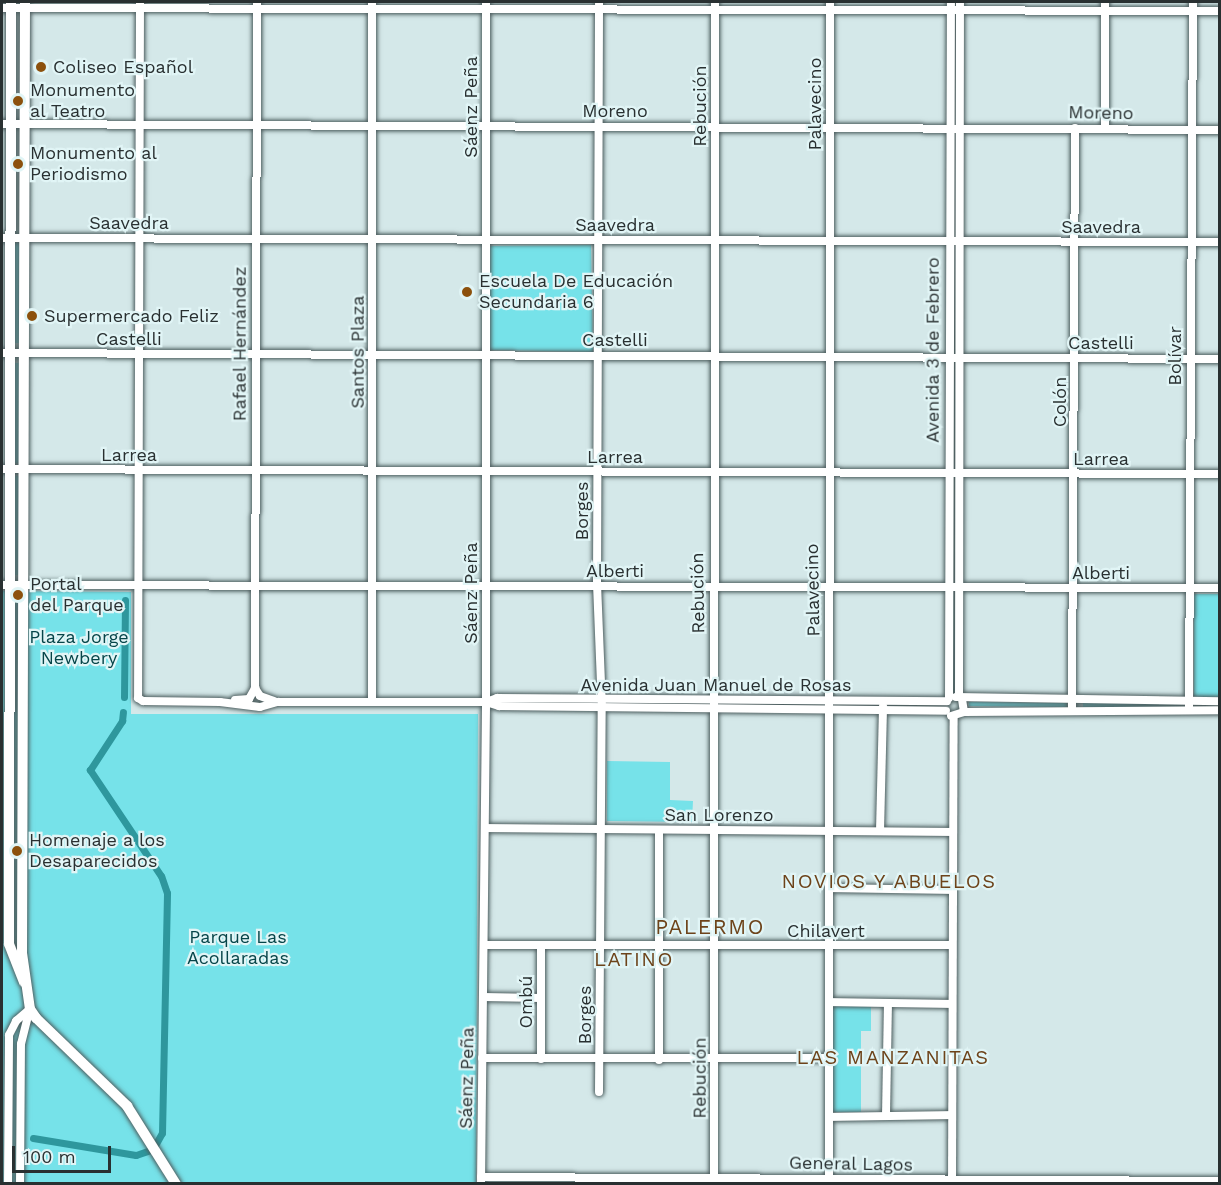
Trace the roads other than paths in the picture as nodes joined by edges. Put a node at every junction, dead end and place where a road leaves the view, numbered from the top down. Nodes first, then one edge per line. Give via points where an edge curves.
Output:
1 (599, 2) edge
2 (715, 2) edge
3 (830, 2) edge
4 (951, 2) edge
5 (960, 2) edge
6 (1105, 2) edge
7 (1193, 2) edge
8 (25, 5) edge
9 (140, 5) edge
10 (257, 5) edge
11 (8, 6) edge
12 (372, 6) edge
13 (486, 6) edge
14 (599, 10) junction
15 (1220, 10) edge
16 (715, 11) junction
17 (1105, 11) junction
18 (1193, 11) junction
19 (830, 12) junction
20 (951, 12) junction
21 (960, 12) junction
22 (6, 124) edge
23 (25, 124) junction
24 (139, 124) junction
25 (256, 124) junction
26 (372, 125) junction
27 (486, 125) junction
28 (598, 125) junction
29 (715, 126) junction
30 (830, 126) junction
31 (948, 127) junction
32 (959, 127) junction
33 (1075, 128) junction
34 (1105, 128) junction
35 (1192, 129) junction
36 (1220, 130) edge
37 (6, 238) edge
38 (25, 238) junction
39 (139, 238) junction
40 (255, 239) junction
41 (372, 239) junction
42 (486, 239) junction
43 (598, 240) junction
44 (714, 240) junction
45 (829, 241) junction
46 (947, 241) junction
47 (959, 241) junction
48 (1075, 242) junction
49 (1191, 242) junction
50 (1220, 242) edge
51 (6, 353) edge
52 (24, 354) junction
53 (138, 354) junction
54 (255, 354) junction
55 (373, 355) junction
56 (486, 355) junction
57 (598, 355) junction
58 (713, 356) junction
59 (828, 356) junction
60 (948, 356) junction
61 (958, 357) junction
62 (1075, 357) junction
63 (1190, 358) junction
64 (1220, 358) edge
65 (5, 469) edge
66 (24, 469) junction
67 (138, 470) junction
68 (254, 470) junction
69 (373, 471) junction
70 (486, 471) junction
71 (598, 471) junction
72 (713, 472) junction
73 (828, 473) junction
74 (948, 473) junction
75 (958, 473) junction
76 (1075, 474) junction
77 (1189, 474) junction
78 (1220, 474) edge
79 (6, 585) edge
80 (24, 585) junction
81 (138, 585) junction
82 (254, 585) junction
83 (373, 586) junction
84 (486, 586) junction
85 (597, 586) junction
86 (712, 587) junction
87 (827, 587) junction
88 (948, 587) junction
89 (957, 587) junction
90 (1075, 588) junction
91 (1188, 588) junction
92 (1220, 588) edge
93 (255, 688) junction
94 (960, 698) junction
95 (948, 699) junction
96 (1073, 701) junction
97 (1189, 701) junction
98 (1220, 701) edge
99 (220, 702) junction
100 (278, 702) junction
101 (372, 702) junction
102 (486, 702) junction
103 (602, 703) junction
104 (715, 704) junction
105 (830, 704) junction
106 (883, 705) junction
107 (1189, 710) junction
108 (1220, 710) edge
109 (946, 711) junction
110 (1072, 711) junction
111 (964, 712) junction
112 (954, 717) junction
113 (485, 828) junction
114 (601, 830) junction
115 (659, 830) junction
116 (715, 830) junction
117 (830, 831) junction
118 (880, 831) junction
119 (8, 832) junction
120 (23, 832) junction
121 (952, 832) junction
122 (830, 888) junction
123 (952, 890) junction
124 (484, 945) junction
125 (541, 945) junction
126 (600, 945) junction
127 (658, 945) junction
128 (715, 945) junction
129 (952, 945) junction
130 (830, 947) junction
131 (28, 991) junction
132 (483, 997) junction
133 (541, 998) junction
134 (830, 1002) junction
135 (888, 1004) junction
136 (951, 1004) junction
137 (30, 1009) junction
138 (483, 1058) junction
139 (830, 1058) junction
140 (542, 1059) junction
141 (600, 1059) junction
142 (715, 1059) junction
143 (659, 1060) junction
144 (599, 1092) dead end
145 (952, 1115) junction
146 (886, 1116) junction
147 (829, 1117) junction
148 (481, 1180) edge
149 (714, 1181) edge
150 (829, 1181) edge
151 (1220, 1181) edge
152 (952, 1182) edge
153 (8, 1184) edge
154 (20, 1184) edge
155 (176, 1184) edge

1 - 14 street, Borges
2 - 16 street, Rebución
3 - 19 street, Palavecino
4 - 20 street, Avenida 3 de Febrero
5 - 21 street, Avenida 3 de Febrero
6 - 17 street
7 - 18 street, Bolívar
8 - 9 street
8 - 11 street
8 - 23 main road
9 - 10 street
9 - 24 street
10 - 12 street
10 - 25 street, Rafael Hernández
11 - 22 main road
12 - 13 street
12 - 26 street, Santos Plaza
13 - 14 street
13 - 27 street, Sáenz Peña
14 - 16 street
14 - 28 street, Borges
15 - 18 street
16 - 19 street
16 - 29 street, Rebución
17 - 18 street
17 - 21 street
17 - 34 street
18 - 35 street, Bolívar
19 - 20 street
19 - 30 street, Palavecino
20 - 21 street
20 - 31 street, Avenida 3 de Febrero
21 - 32 street, Avenida 3 de Febrero
22 - 23 street, Moreno
22 - 37 main road
23 - 24 street, Moreno
23 - 38 main road
24 - 25 street, Moreno
24 - 39 street
25 - 26 street, Moreno
25 - 40 street, Rafael Hernández
26 - 27 street, Moreno
26 - 41 street, Santos Plaza
27 - 28 street, Moreno
27 - 42 street, Sáenz Peña
28 - 29 street, Moreno
28 - 43 street, Borges
29 - 30 street, Moreno
29 - 44 street, Rebución
30 - 31 street, Moreno
30 - 45 street, Palavecino
31 - 32 street, Moreno
31 - 46 street, Avenida 3 de Febrero
32 - 33 street, Moreno
32 - 47 street, Avenida 3 de Febrero
33 - 34 street, Moreno
33 - 48 street, Colón
34 - 35 street, Moreno
35 - 36 street, Moreno
35 - 49 street, Bolívar
37 - 38 street, Saavedra
37 - 51 main road
38 - 39 street, Saavedra
38 - 52 main road
39 - 40 street, Saavedra
39 - 53 street
40 - 41 street, Saavedra
40 - 54 street, Rafael Hernández
41 - 42 street, Saavedra
41 - 55 street, Santos Plaza
42 - 43 street, Saavedra
42 - 56 street, Sáenz Peña
43 - 44 street, Saavedra
43 - 57 street, Borges
44 - 45 street, Saavedra
44 - 58 street, Rebución
45 - 46 street, Saavedra
45 - 59 street, Palavecino
46 - 47 street, Saavedra
46 - 60 street, Avenida 3 de Febrero
47 - 48 street, Saavedra
47 - 61 street, Avenida 3 de Febrero
48 - 49 street, Saavedra
48 - 62 street, Colón
49 - 50 street, Saavedra
49 - 63 street, Bolívar
51 - 52 street, Castelli
51 - 65 main road
52 - 53 street, Castelli
52 - 66 main road
53 - 54 street, Castelli
53 - 67 street
54 - 55 street, Castelli
54 - 68 street, Rafael Hernández
55 - 56 street, Castelli
55 - 69 street, Santos Plaza
56 - 57 street, Castelli
56 - 70 street, Sáenz Peña
57 - 58 street, Castelli
57 - 71 street, Borges
58 - 59 street, Castelli
58 - 72 street, Rebución
59 - 60 street, Castelli
59 - 73 street, Palavecino
60 - 61 street, Castelli
60 - 74 street, Avenida 3 de Febrero
61 - 62 street, Castelli
61 - 75 street, Avenida 3 de Febrero
62 - 63 street, Castelli
62 - 76 street, Colón
63 - 64 street, Castelli
63 - 77 street, Bolívar
65 - 66 street, Larrea
65 - 79 main road
66 - 67 street, Larrea
66 - 80 main road
67 - 68 street, Larrea
67 - 81 street
68 - 69 street, Larrea
68 - 82 street, Rafael Hernández
69 - 70 street, Larrea
69 - 83 street, Santos Plaza
70 - 71 street, Larrea
70 - 84 street, Sáenz Peña
71 - 72 street, Larrea
71 - 85 street, Borges
72 - 73 street, Larrea
72 - 86 street, Rebución
73 - 74 street, Larrea
73 - 87 street, Palavecino
74 - 75 street, Larrea
74 - 88 street, Avenida 3 de Febrero
75 - 76 street, Larrea
75 - 89 street, Avenida 3 de Febrero
76 - 77 street, Larrea
76 - 90 street, Colón
77 - 78 street, Larrea
77 - 91 street, Bolívar
79 - 80 street, Alberti
79 - 119 main road
80 - 81 street, Alberti
80 - 120 main road
81 - 82 street, Alberti
81 - 99 street, Avenida Juan Manuel de Rosas via 138,698
82 - 83 street, Alberti
82 - 93 street, Rafael Hernández
83 - 84 street, Alberti
83 - 101 street, Santos Plaza
84 - 85 street, Alberti
84 - 102 street, Sáenz Peña
85 - 86 street, Alberti
85 - 103 street, Borges
86 - 87 street, Alberti
86 - 104 street, Rebución
87 - 88 street, Alberti
87 - 105 street, Palavecino
88 - 89 street, Alberti
88 - 95 street, Avenida 3 de Febrero
89 - 90 street, Alberti
89 - 94 street, Avenida 3 de Febrero
90 - 91 street, Alberti
90 - 96 street, Colón
91 - 92 street, Alberti
91 - 97 street, Bolívar
93 - 99 street via 249,699
93 - 100 street via 264,699
94 - 95 street, Avenida Juan Manuel de Rosas
94 - 96 street
94 - 111 street, Avenida 3 de Febrero
95 - 106 street, Avenida Juan Manuel de Rosas
95 - 109 street, Avenida 3 de Febrero
96 - 97 street
96 - 110 street, Colón
97 - 98 street
97 - 107 street, Bolívar
99 - 100 street, Avenida Juan Manuel de Rosas via 260,707
100 - 101 street, Avenida Juan Manuel de Rosas
101 - 102 street, Avenida Juan Manuel de Rosas
102 - 103 street, Avenida Juan Manuel de Rosas via 497,698
102 - 113 street, Sáenz Peña
103 - 104 street, Avenida Juan Manuel de Rosas
103 - 114 street, Borges
104 - 105 street, Avenida Juan Manuel de Rosas
104 - 116 street, Rebución
105 - 106 street, Avenida Juan Manuel de Rosas
105 - 117 street, Palavecino
106 - 109 street, Avenida Juan Manuel de Rosas
106 - 118 street
107 - 108 street
107 - 110 street
109 - 112 street
110 - 111 street
111 - 112 street
112 - 121 street
113 - 114 street, San Lorenzo
113 - 124 street, Sáenz Peña
114 - 115 street, San Lorenzo
114 - 126 street, Borges
115 - 116 street, San Lorenzo
115 - 127 street
116 - 117 street, San Lorenzo
116 - 128 street, Rebución
117 - 118 street, San Lorenzo
117 - 122 street, Palavecino
118 - 121 street, San Lorenzo
119 - 120 main road
119 - 131 main road via 9,944
120 - 131 main road via 22,953
121 - 123 street
122 - 123 street
122 - 130 street, Palavecino
123 - 129 street
124 - 125 street, Chilavert
124 - 132 street, Sáenz Peña
125 - 126 street, Chilavert
125 - 133 street, Ombú
126 - 127 street, Chilavert
126 - 141 street, Borges
127 - 128 street, Chilavert
127 - 143 street
128 - 130 street, Chilavert
128 - 142 street, Rebución
129 - 130 street, Chilavert
129 - 136 street
130 - 134 street, Palavecino
131 - 137 main road
132 - 133 street
132 - 138 street, Sáenz Peña
133 - 140 street, Ombú
134 - 135 street
134 - 139 street, Palavecino
135 - 136 street
135 - 146 street
136 - 145 street
137 - 153 street via 16,1021 9,1035
137 - 154 street via 21,1044
137 - 155 main road via 127,1106
138 - 140 street
138 - 148 street, Sáenz Peña
139 - 142 street
139 - 147 street, Palavecino
140 - 141 street
141 - 143 street
141 - 144 street, Borges
142 - 143 street
142 - 149 street, Rebución
145 - 146 street
145 - 152 street
146 - 147 street
147 - 150 street, Palavecino
148 - 149 street, General Lagos
149 - 150 street, General Lagos
150 - 152 street, General Lagos
151 - 152 street, General Lagos

